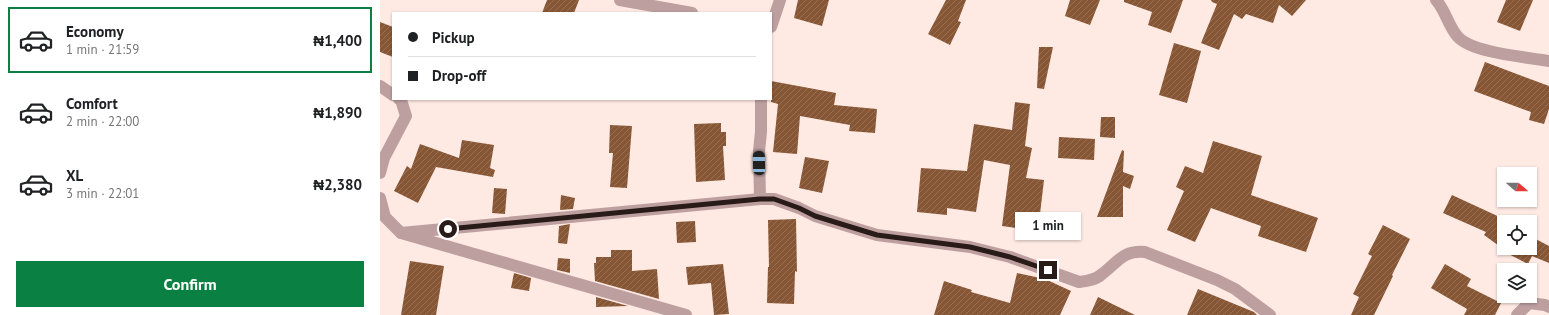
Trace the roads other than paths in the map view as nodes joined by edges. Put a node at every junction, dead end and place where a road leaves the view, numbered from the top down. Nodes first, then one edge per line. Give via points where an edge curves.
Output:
1 (620, 0) edge
2 (780, 0) edge
3 (1436, 0) edge
4 (686, 12) edge
5 (772, 23) edge
6 (1549, 61) edge
7 (380, 86) edge
8 (392, 94) edge
9 (401, 100) edge
10 (761, 100) edge
11 (380, 173) edge
12 (380, 198) edge
13 (760, 199) junction
14 (401, 233) junction
15 (1549, 307) edge
16 (686, 315) edge
17 (1270, 315) edge
18 (1517, 315) edge

1 - 4 street
2 - 5 street
3 - 6 street via 1443,7 1448,22 1458,37 1470,45 1483,50
7 - 8 street
9 - 11 street via 406,116 384,158
10 - 13 street
12 - 14 street via 385,217
13 - 14 street
13 - 17 street via 774,199 815,216 877,235 970,247 1010,257 1079,282 1101,275 1122,256 1134,251 1145,252 1235,289
14 - 16 street
15 - 18 street via 1529,304

